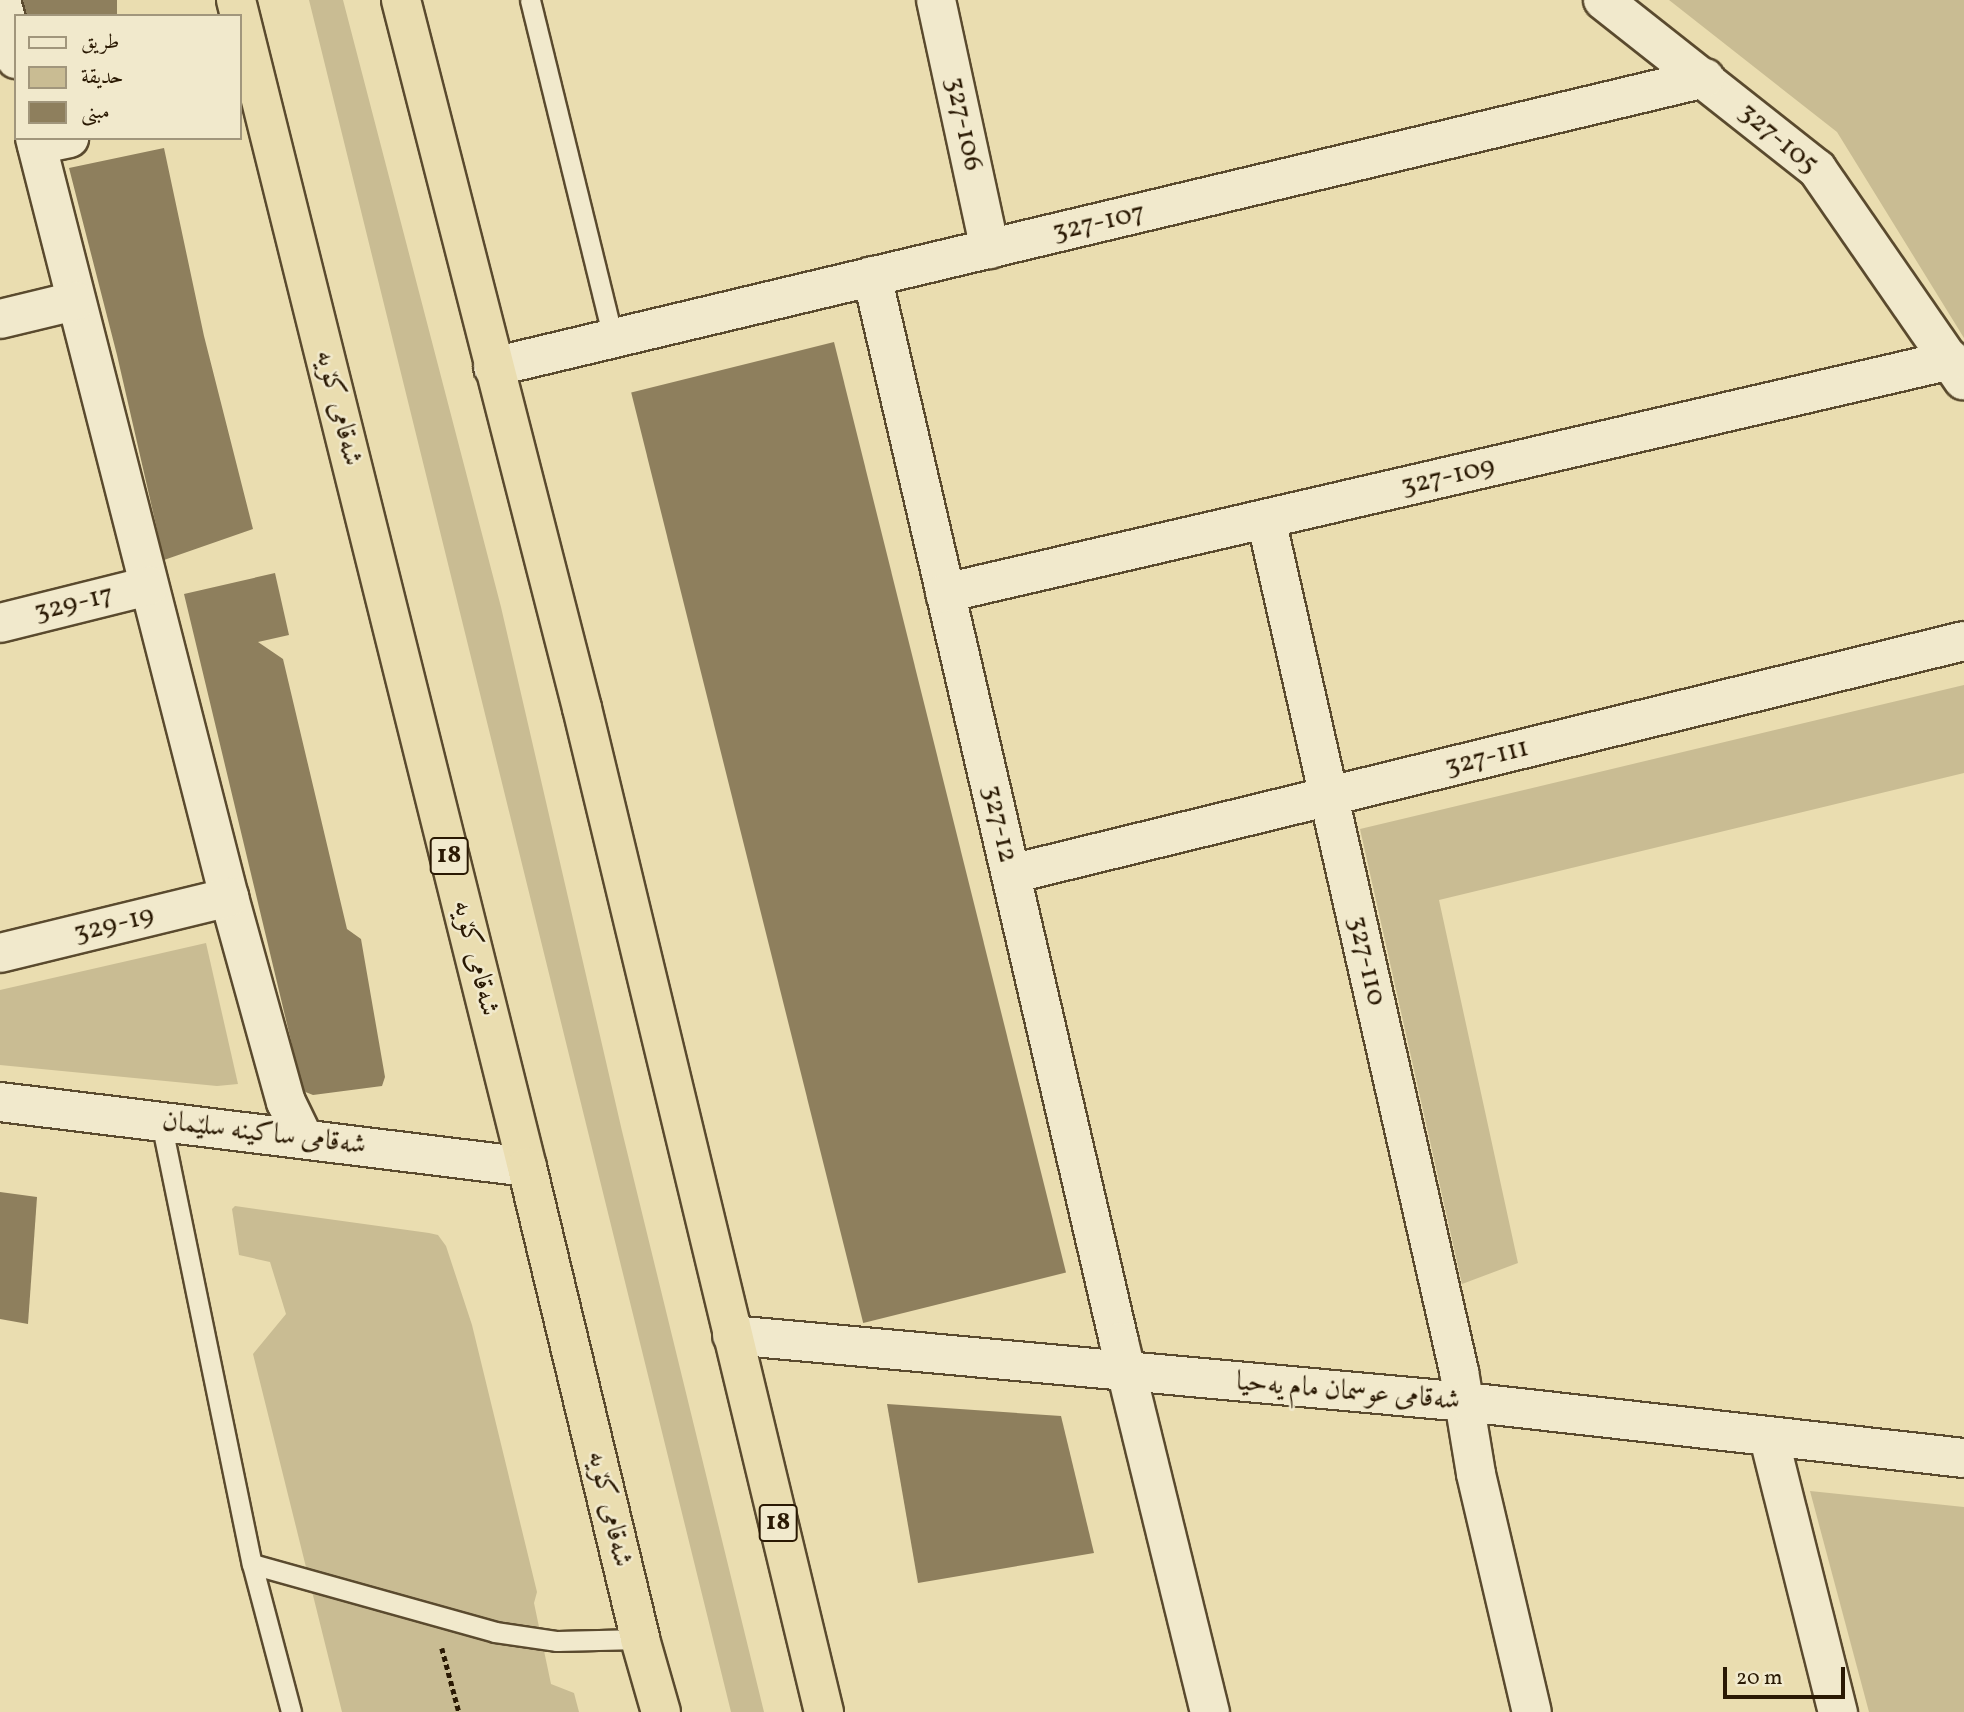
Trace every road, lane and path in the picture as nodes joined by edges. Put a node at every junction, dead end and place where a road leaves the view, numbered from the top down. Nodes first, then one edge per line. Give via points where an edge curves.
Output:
1 (1, 0) edge
2 (401, 0) edge
3 (530, 0) edge
4 (936, 0) edge
5 (1603, 0) edge
6 (242, 42) edge
7 (14, 51) edge
8 (1705, 78) junction
9 (250, 97) edge
10 (47, 141) edge
11 (990, 249) junction
12 (872, 276) junction
13 (75, 302) junction
14 (0, 319) edge
15 (613, 338) junction
16 (493, 367) junction
17 (1957, 371) edge
18 (1266, 519) junction
19 (148, 586) junction
20 (945, 593) junction
21 (0, 623) edge
22 (1964, 641) edge
23 (1329, 796) junction
24 (1011, 873) junction
25 (229, 897) junction
26 (0, 953) edge
27 (0, 1102) edge
28 (161, 1122) junction
29 (304, 1139) junction
30 (527, 1167) junction
31 (732, 1335) junction
32 (1127, 1373) junction
33 (1466, 1402) junction
34 (1769, 1438) junction
35 (1964, 1458) edge
36 (252, 1564) junction
37 (434, 1617) junction
38 (640, 1639) junction
39 (291, 1712) edge
40 (459, 1712) edge
41 (661, 1712) edge
42 (824, 1712) edge
43 (1210, 1712) edge
44 (1532, 1712) edge
45 (1838, 1712) edge

1 - 7 street
2 - 16 highway, 18
3 - 15 lane
4 - 11 street, 327-106
5 - 8 street, 327-105
6 - 9 highway, شەقامی کۆیە / 18
8 - 11 street, 327-107
8 - 17 street, 327-105 via 1817,169
9 - 30 highway, شەقامی کۆیە / 18
10 - 13 street
11 - 12 street, 327-107
12 - 15 street, 327-107
12 - 20 street, 327-12
13 - 14 street
13 - 19 street
15 - 16 street, 327-107
16 - 31 highway, 18 via 585,722
17 - 18 street, 327-109
18 - 20 street, 327-109
18 - 23 street, 327-110
19 - 21 street, 329-17
19 - 25 street
20 - 24 street, 327-12
22 - 23 street, 327-111
23 - 24 street, 327-111
23 - 33 street, 327-110
24 - 32 street, 327-12
25 - 26 street, 329-19
25 - 29 street via 286,1102
27 - 28 street, شەقامی ساکینە سلێمان
28 - 29 street, شەقامی ساکینە سلێمان
28 - 36 lane
29 - 30 street, شەقامی ساکینە سلێمان
30 - 38 highway, شەقامی کۆیە / 18
31 - 32 street, شەقامی عوسمان مام یەحیا
31 - 42 highway, 18
32 - 33 street, شەقامی عوسمان مام یەحیا
32 - 43 street, 327-12
33 - 34 street, شەقامی عوسمان مام یەحیا
33 - 44 street, 327-110 via 1476,1474
34 - 35 street, شەقامی عوسمان مام یەحیا
34 - 45 street
36 - 37 lane
36 - 39 lane
37 - 38 lane via 557,1641
37 - 40 path
38 - 41 highway, شەقامی کۆیە / 18

